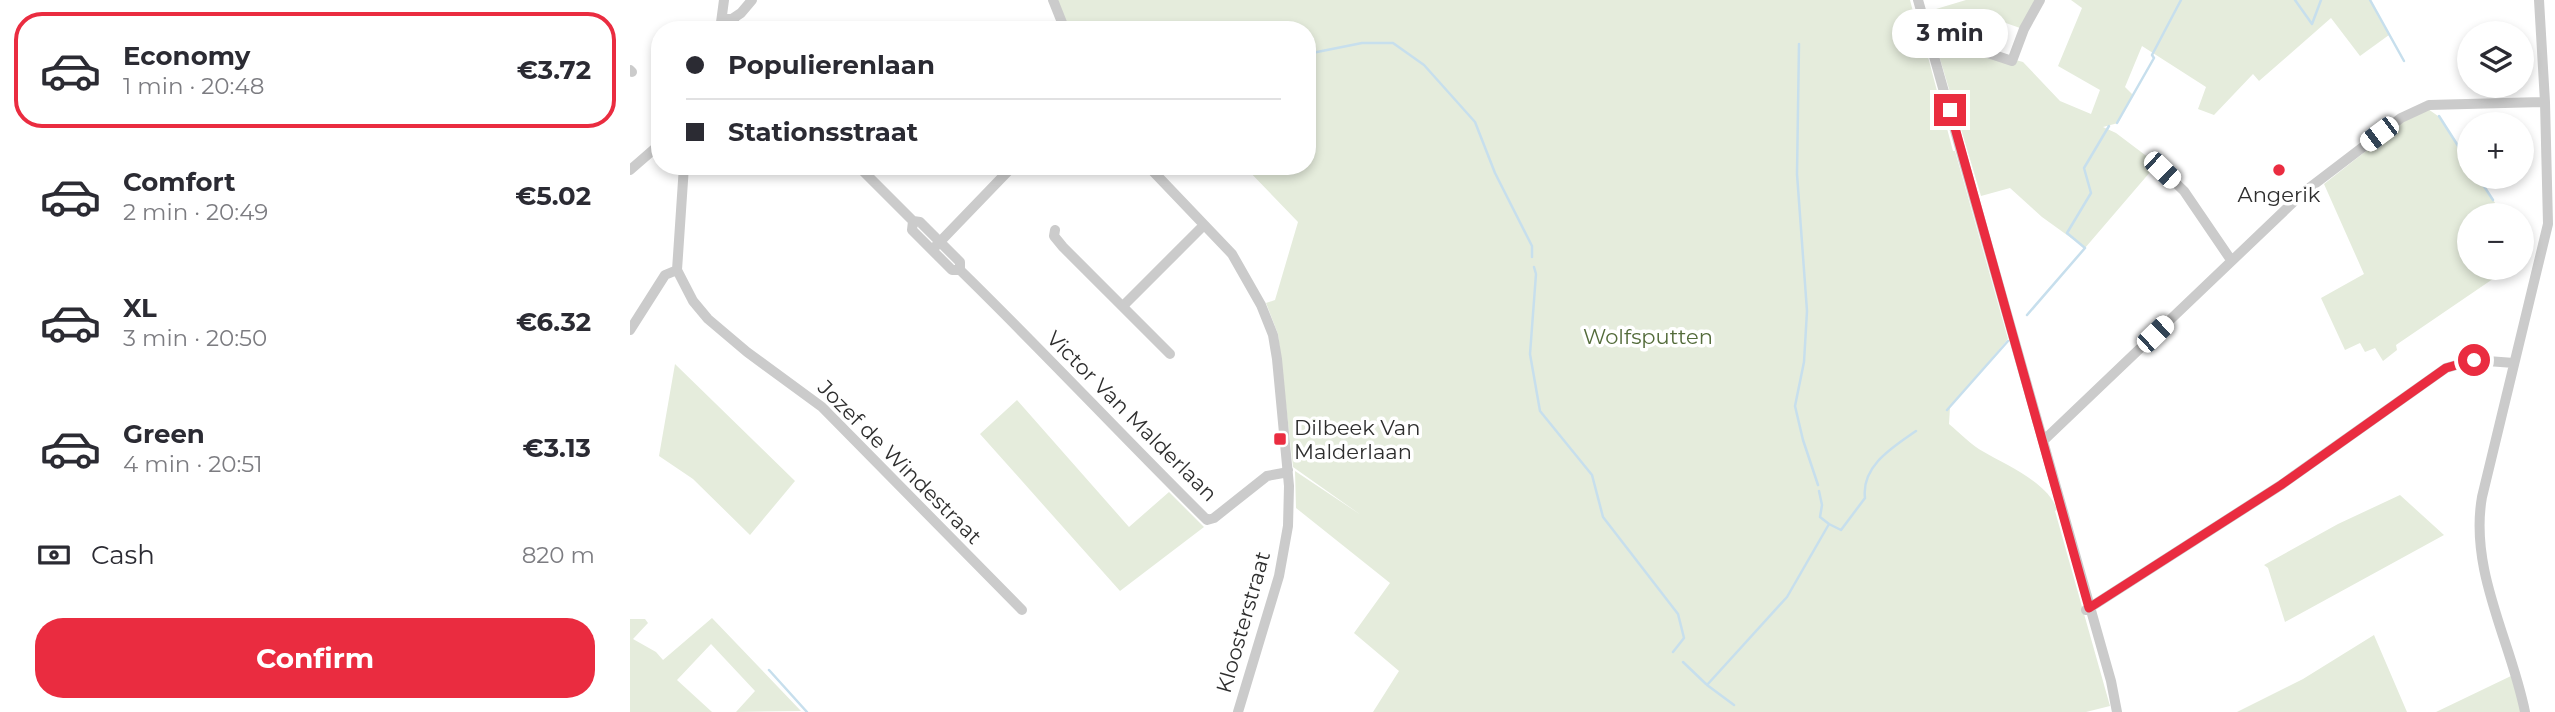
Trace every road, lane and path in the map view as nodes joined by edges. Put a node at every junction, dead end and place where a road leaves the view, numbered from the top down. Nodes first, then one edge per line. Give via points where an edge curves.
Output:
1 (724, 0) edge
2 (752, 0) edge
3 (1053, 0) edge
4 (1918, 0) edge
5 (2040, 0) edge
6 (2539, 0) edge
7 (725, 21) edge
8 (727, 21) edge
9 (1061, 21) edge
10 (1931, 44) junction
11 (2545, 102) junction
12 (651, 152) edge
13 (630, 170) edge
14 (2162, 170) dead end
15 (683, 175) edge
16 (867, 175) edge
17 (1004, 175) edge
18 (1157, 175) edge
19 (1204, 225) junction
20 (1055, 230) dead end
21 (936, 246) junction
22 (2231, 260) junction
23 (677, 270) junction
24 (1123, 306) junction
25 (630, 330) edge
26 (1171, 354) dead end
27 (2514, 363) junction
28 (2043, 441) junction
29 (1288, 470) junction
30 (2088, 609) junction
31 (1022, 610) dead end
32 (1238, 712) edge
33 (2118, 712) edge
34 (2525, 712) edge

1 - 7 street
2 - 8 street
3 - 9 street
4 - 10 street
5 - 10 street via 2012,61 1964,45
6 - 11 street
10 - 28 street
11 - 22 street via 2429,105 2401,118 2304,192
11 - 27 street via 2548,224
12 - 13 street
14 - 22 street via 2184,191
15 - 23 street
16 - 21 street, Victor Van Malderlaan via 913,221 920,222
17 - 21 street
18 - 19 street, Kloosterstraat
19 - 24 street
19 - 29 street, Kloosterstraat via 1232,254 1273,335
20 - 24 street via 1063,247
21 - 29 street, Victor Van Malderlaan via 960,262 960,270 1207,520 1267,476
22 - 28 street
23 - 25 street via 665,275
23 - 31 street, Jozef de Windestraat via 693,301 709,319 822,407
24 - 26 street
27 - 30 street via 2474,360 2446,368 2281,485
27 - 34 street via 2478,533 2482,564
28 - 30 street
29 - 32 street, Kloosterstraat via 1288,527 1279,576
30 - 33 street

